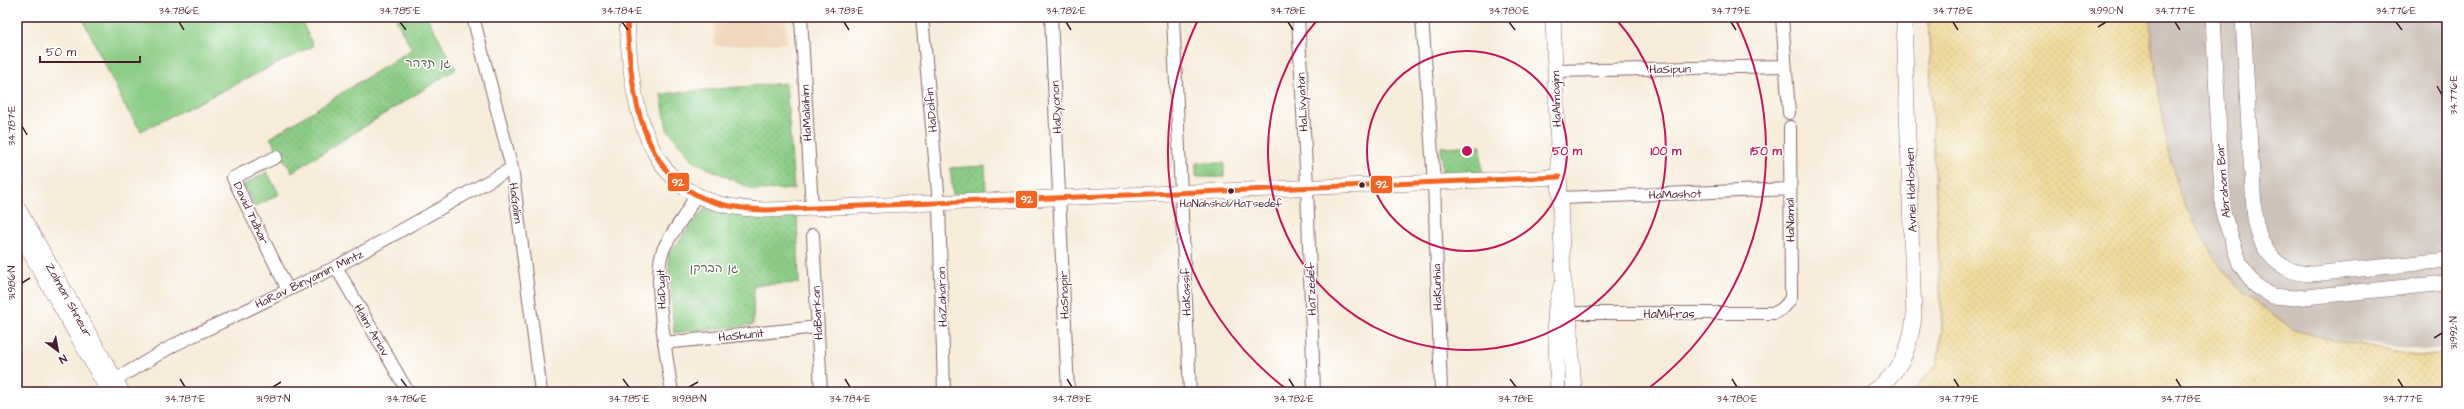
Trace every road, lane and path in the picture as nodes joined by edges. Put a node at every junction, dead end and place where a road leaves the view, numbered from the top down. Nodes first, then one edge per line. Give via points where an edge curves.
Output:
1 (473, 17) edge
2 (627, 17) edge
3 (800, 17) edge
4 (922, 17) edge
5 (1051, 17) edge
6 (1173, 17) edge
7 (1298, 17) edge
8 (1422, 17) edge
9 (1553, 17) edge
10 (1782, 17) edge
11 (1904, 17) edge
12 (2213, 17) edge
13 (2242, 17) edge
14 (1784, 66) junction
15 (1555, 71) junction
16 (1789, 113) dead end
17 (1790, 127) dead end
18 (276, 157) dead end
19 (512, 168) junction
20 (1559, 177) junction
21 (1434, 182) junction
22 (1307, 187) junction
23 (1790, 189) junction
24 (1182, 192) junction
25 (695, 195) junction
26 (1060, 198) junction
27 (1560, 198) junction
28 (939, 203) junction
29 (17, 207) edge
30 (812, 208) junction
31 (17, 229) edge
32 (813, 235) dead end
33 (2447, 260) edge
34 (336, 267) junction
35 (2447, 283) edge
36 (288, 290) junction
37 (1781, 310) joint
38 (1562, 313) junction
39 (818, 327) junction
40 (664, 343) junction
41 (113, 387) edge
42 (408, 392) edge
43 (542, 392) edge
44 (672, 392) edge
45 (821, 392) edge
46 (944, 392) edge
47 (1068, 392) edge
48 (1190, 392) edge
49 (1314, 392) edge
50 (1441, 392) edge
51 (1558, 392) edge
52 (1574, 392) edge
53 (1871, 392) edge

1 - 19 street, HaGalim
2 - 25 street via 632,79 647,136 667,170
3 - 30 street, HaMalaihim
4 - 28 street, HaDolfin
5 - 26 street, HaDyonon
6 - 24 street
7 - 22 street, HaLivyatan
8 - 21 street
9 - 15 street, HaAlmogim
10 - 14 street
11 - 53 street, Avnei HaHoshen via 1914,318 1910,344 1894,376
12 - 35 street, Abraham Bar via 2223,213 2240,264 2255,285 2272,296 2295,298
13 - 33 street via 2256,222 2265,248 2273,258 2282,267 2300,274
14 - 15 street, HaSipun
14 - 16 street
15 - 20 street, HaAlmogim
17 - 23 street, HaNamal
18 - 36 street, David Tidhar via 233,178
19 - 34 street, HaRav Binyamin Mintz
19 - 43 street, HaGalim
20 - 21 street
20 - 27 street, HaAlmogim
21 - 22 street
21 - 50 street, HaKunhia
22 - 24 street
22 - 49 street, HaTzedef
23 - 27 street, HaMashot
23 - 37 street, HaNamal via 1792,297
24 - 26 street
24 - 48 street, HaKassif
25 - 30 street via 743,209
25 - 40 street, HaDugit via 691,208 663,250 660,276
26 - 28 street
26 - 47 street, HaSnapir
27 - 38 street, HaAlmogim
28 - 30 street
28 - 46 street, HaZaharon
29 - 41 street, Zalman Shneur
31 - 41 street, Zalman Shneur
32 - 39 street, HaBarkan
34 - 36 street, HaRav Binyamin Mintz
34 - 42 street, Haim Ariav
36 - 41 street, HaRav Binyamin Mintz via 174,345
37 - 38 street, HaMifras via 1775,313
38 - 51 street, HaAlmogim
38 - 52 street, HaAlmogim
39 - 40 street, HaShunit
39 - 45 street, HaBarkan
40 - 44 street, HaDugit

